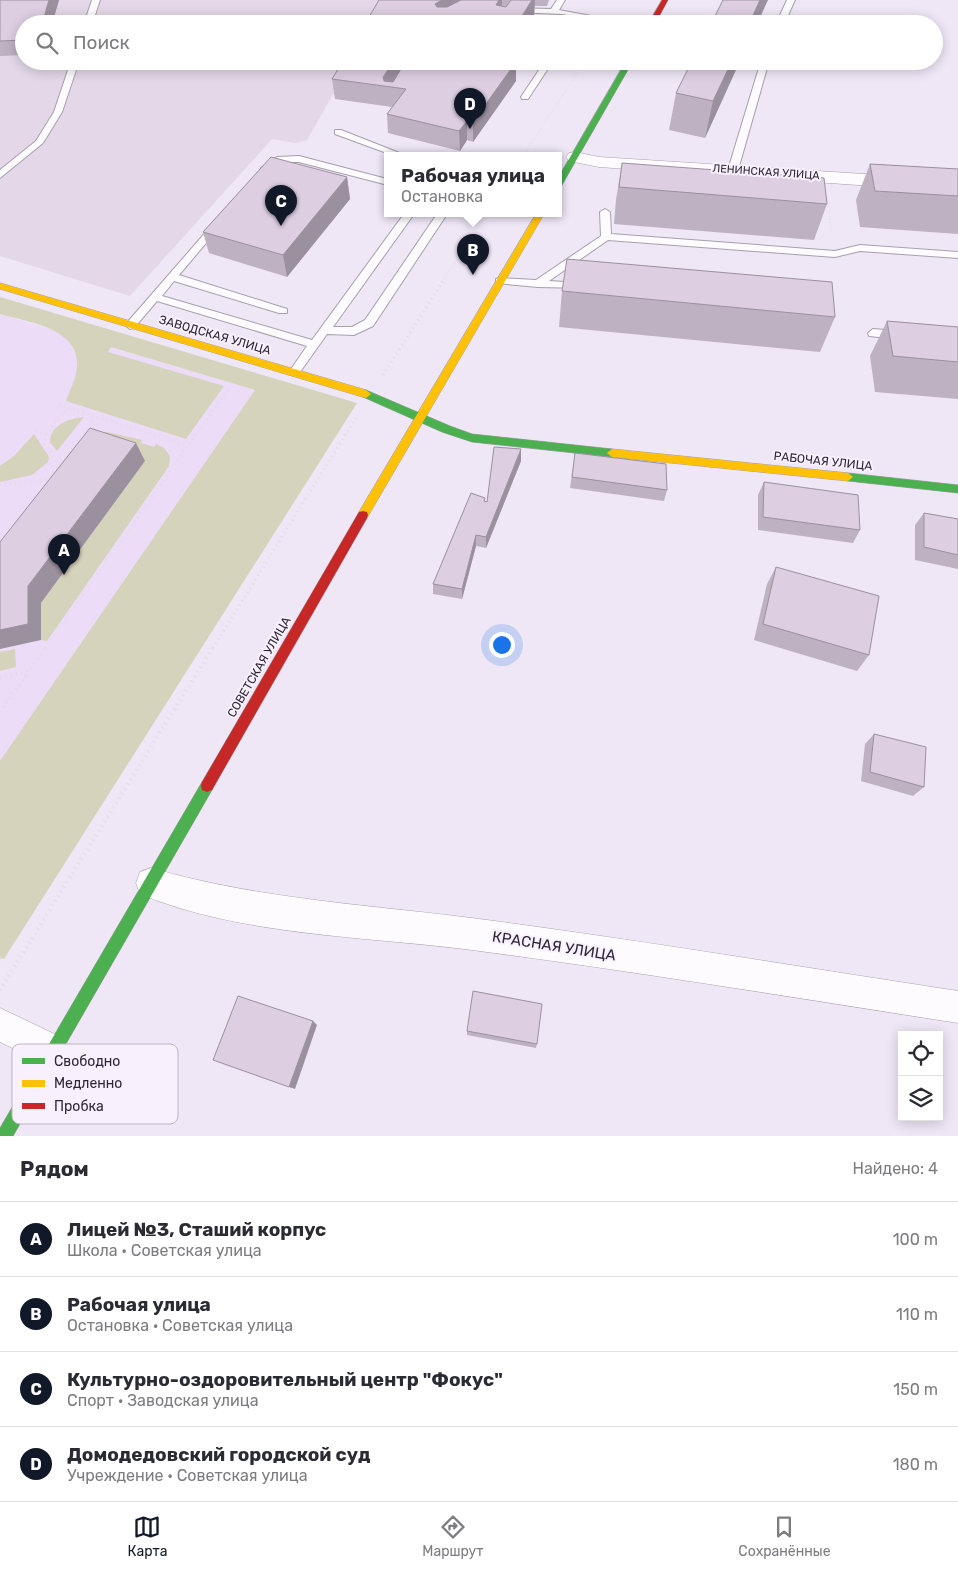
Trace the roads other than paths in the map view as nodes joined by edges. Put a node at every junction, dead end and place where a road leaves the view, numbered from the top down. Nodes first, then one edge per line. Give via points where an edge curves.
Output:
1 (96, 0) edge
2 (561, 0) edge
3 (665, 0) edge
4 (791, 0) edge
5 (502, 10) edge
6 (511, 10) junction
7 (554, 11) junction
8 (580, 14) joint
9 (91, 15) edge
10 (508, 15) edge
11 (585, 15) edge
12 (656, 15) edge
13 (784, 15) edge
14 (72, 70) edge
15 (542, 70) edge
16 (625, 70) edge
17 (762, 70) edge
18 (525, 97) dead end
19 (338, 132) dead end
20 (393, 152) edge
21 (575, 157) junction
22 (733, 170) junction
23 (0, 175) edge
24 (562, 178) edge
25 (256, 179) edge
26 (384, 181) dead end
27 (958, 186) edge
28 (605, 212) dead end
29 (224, 217) edge
30 (407, 217) edge
31 (440, 217) edge
32 (538, 217) edge
33 (606, 237) junction
34 (958, 255) edge
35 (173, 277) junction
36 (500, 281) junction
37 (538, 284) junction
38 (0, 286) edge
39 (587, 286) edge
40 (154, 298) junction
41 (283, 311) dead end
42 (130, 325) junction
43 (324, 330) junction
44 (873, 333) dead end
45 (911, 336) edge
46 (314, 344) junction
47 (294, 372) junction
48 (420, 417) junction
49 (958, 489) edge
50 (151, 883) junction
51 (958, 1007) edge
52 (0, 1025) edge
53 (39, 1044) edge
54 (57, 1044) edge
55 (12, 1122) edge
56 (4, 1136) edge

1 - 9 lane
2 - 7 lane
3 - 12 main road
4 - 13 lane
5 - 6 lane
6 - 7 lane
6 - 10 lane
7 - 8 lane
8 - 11 lane
14 - 23 lane via 58,112 39,143
15 - 18 lane
16 - 21 main road
17 - 22 lane
19 - 20 lane
21 - 22 street, ЛЕНИНСКАЯ УЛИЦА via 599,162
21 - 24 main road
22 - 27 street, ЛЕНИНСКАЯ УЛИЦА
25 - 26 lane via 270,163 286,158 306,160
28 - 33 lane
29 - 35 lane
30 - 43 lane
31 - 43 lane via 369,323 354,331
32 - 36 main road, СОВЕТСКАЯ УЛИЦА
33 - 34 lane via 835,254 860,248
33 - 37 lane
35 - 40 lane
35 - 41 lane
36 - 37 lane
36 - 48 main road, СОВЕТСКАЯ УЛИЦА
37 - 39 lane
38 - 42 main road, ЗАВОДСКАЯ УЛИЦА
40 - 42 lane
40 - 46 lane
42 - 47 main road, ЗАВОДСКАЯ УЛИЦА
43 - 46 lane
44 - 45 lane
46 - 47 lane
47 - 48 main road, ЗАВОДСКАЯ УЛИЦА via 370,395
48 - 49 main road, РАБОЧАЯ УЛИЦА via 458,434 487,440
48 - 50 main road, СОВЕТСКАЯ УЛИЦА
50 - 51 street, КРАСНАЯ УЛИЦА via 228,904 487,936
50 - 54 main road, СОВЕТСКАЯ УЛИЦА
52 - 53 street
55 - 56 main road, СОВЕТСКАЯ УЛИЦА

